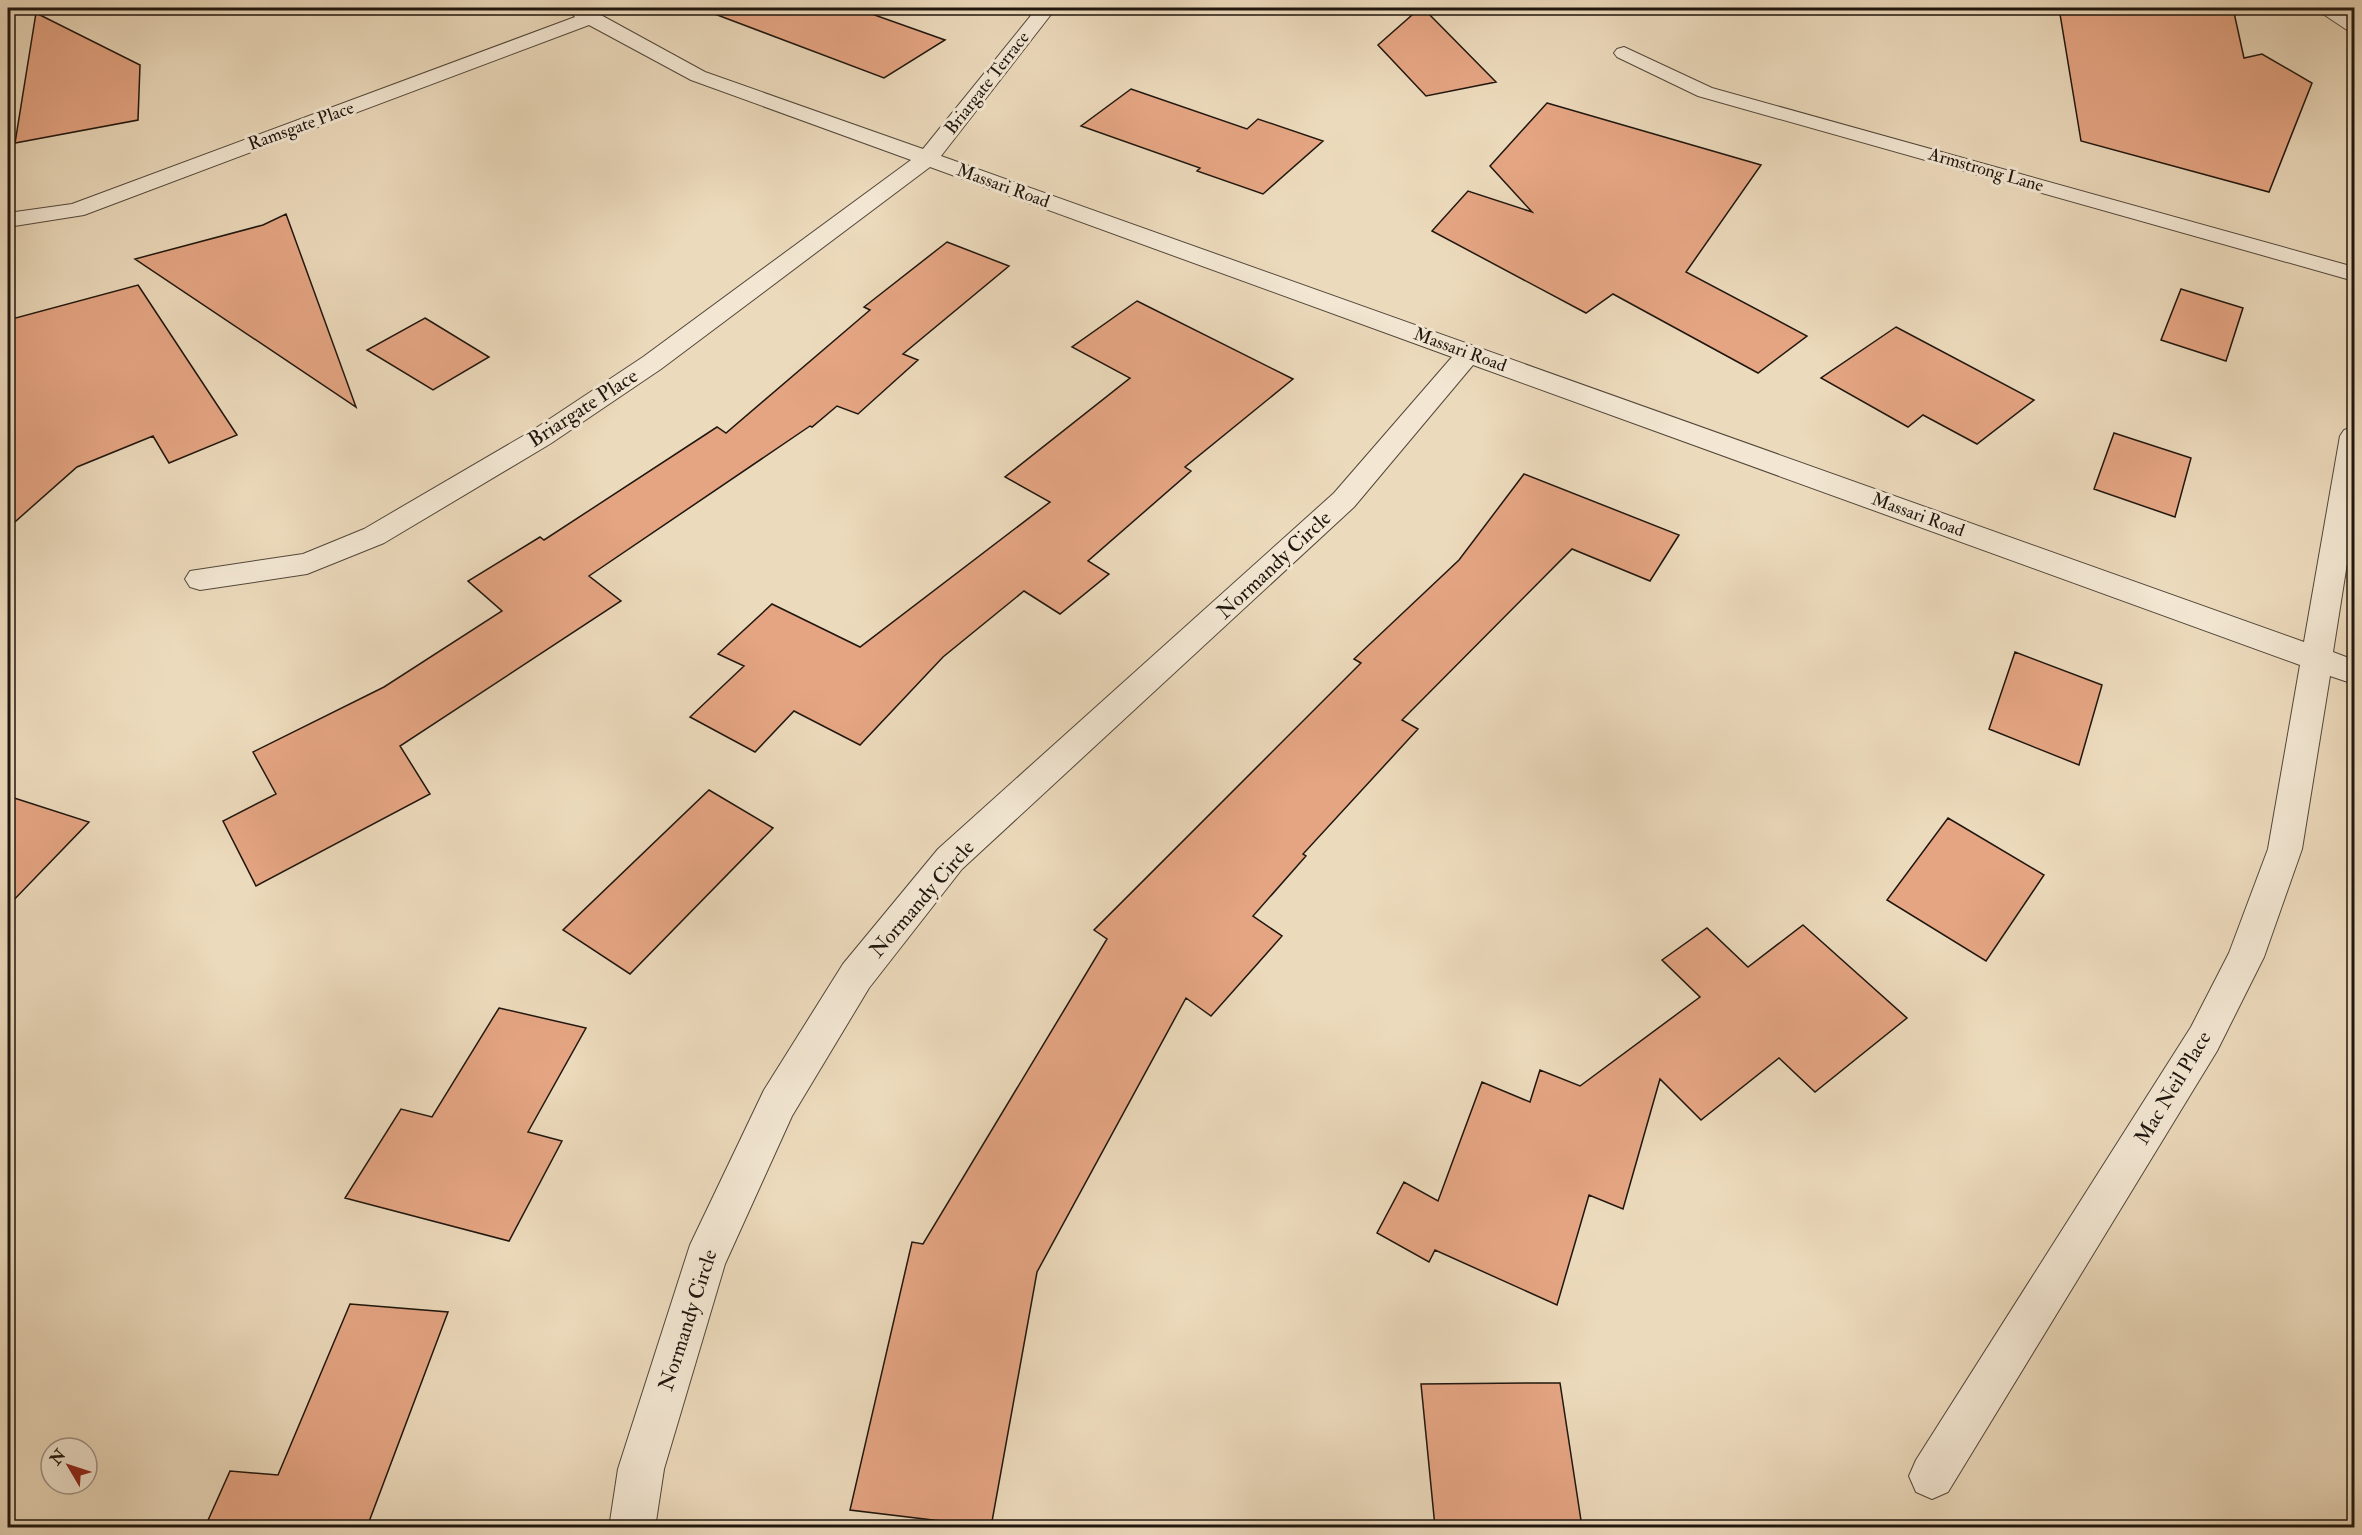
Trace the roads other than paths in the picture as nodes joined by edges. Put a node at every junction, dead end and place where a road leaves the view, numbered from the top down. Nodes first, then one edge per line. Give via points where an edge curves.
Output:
1 (1047, 8) edge
2 (2327, 8) edge
3 (583, 13) edge
4 (2355, 26) edge
5 (1624, 53) dead end
6 (927, 159) junction
7 (8, 220) edge
8 (2355, 273) edge
9 (1469, 353) junction
10 (2355, 436) edge
11 (200, 579) dead end
12 (2318, 659) junction
13 (2355, 672) edge
14 (1932, 1476) dead end
15 (632, 1527) edge

1 - 6 street, Briargate Terrace
2 - 4 street
3 - 6 street, Massari Road via 698,76
3 - 7 street, Ramsgate Place via 76,210
5 - 8 street, Armstrong Lane via 1705,92
6 - 9 street, Massari Road
6 - 11 street, Briargate Place via 652,363 540,438 374,536 307,564
9 - 12 street, Massari Road
9 - 15 street, Normandy Circle via 1344,500 950,859 856,976 778,1103 705,1260 641,1469
10 - 12 street, Mac Neil Place
12 - 13 street, Massari Road
12 - 14 street, Mac Neil Place via 2285,849 2246,957 2204,1039

